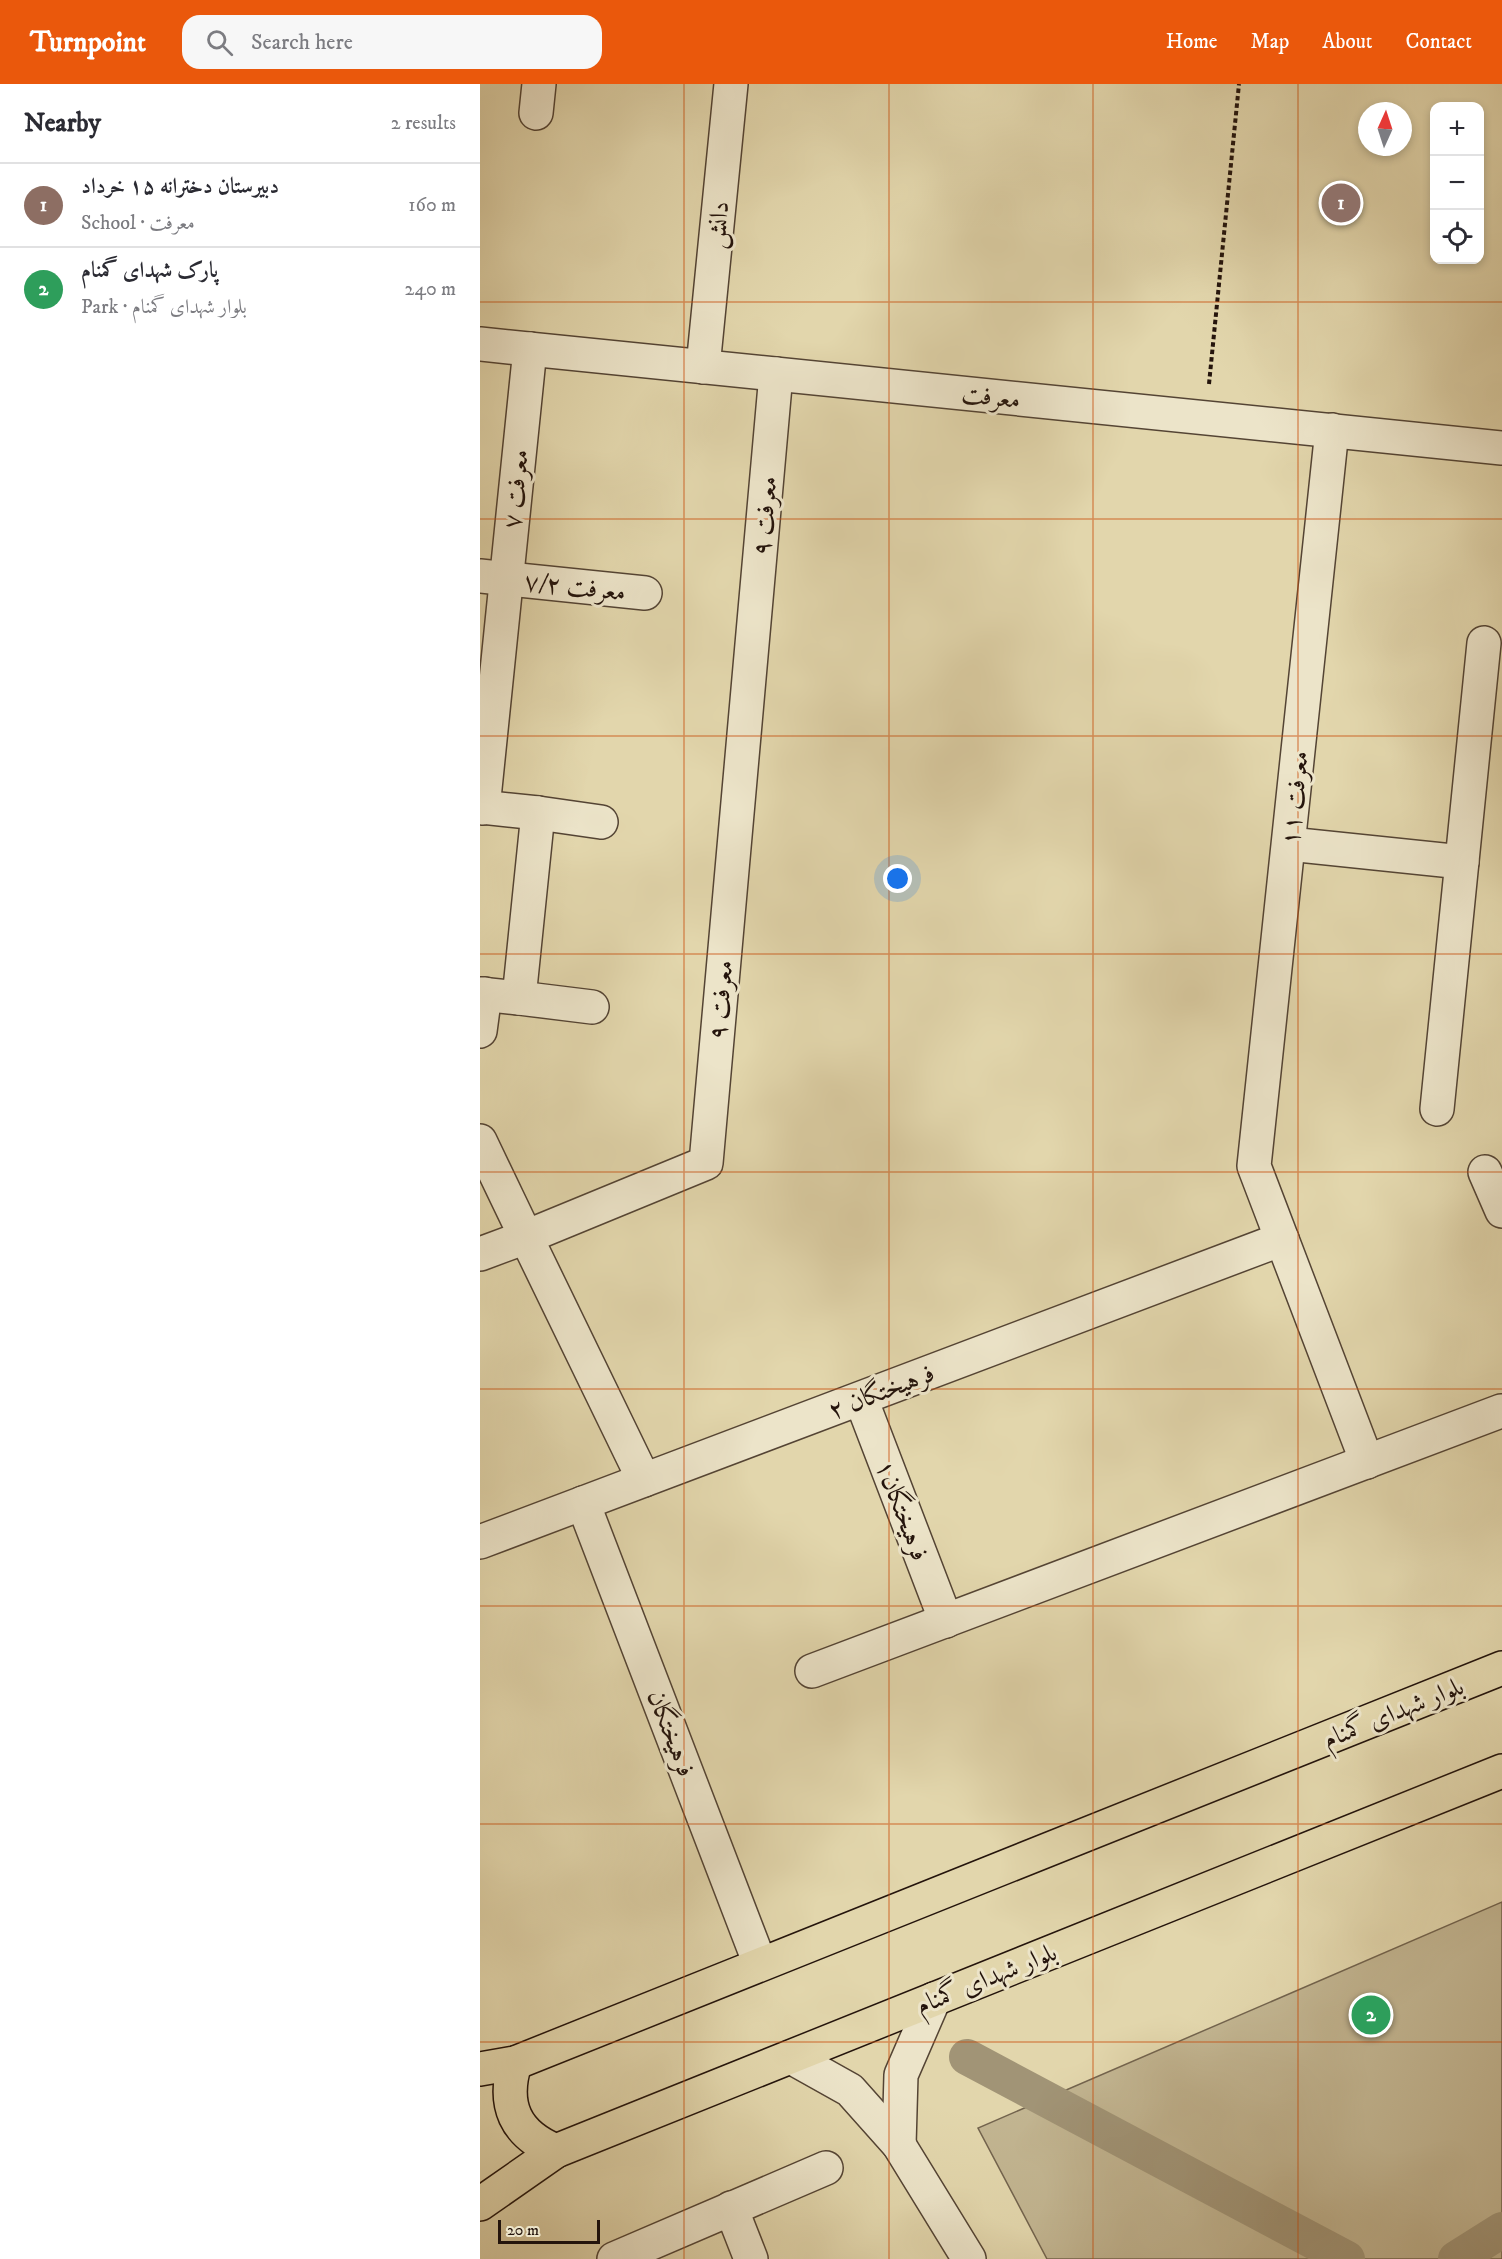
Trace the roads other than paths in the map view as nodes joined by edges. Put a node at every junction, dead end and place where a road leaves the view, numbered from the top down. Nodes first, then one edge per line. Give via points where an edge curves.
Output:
1 (731, 84) edge
2 (480, 345) edge
3 (530, 350) junction
4 (703, 367) junction
5 (776, 374) junction
6 (1332, 430) junction
7 (1502, 448) edge
8 (493, 578) edge
9 (645, 593) dead end
10 (1484, 643) dead end
11 (481, 807) edge
12 (538, 813) junction
13 (601, 822) dead end
14 (1289, 844) junction
15 (1462, 862) junction
16 (482, 994) edge
17 (519, 998) junction
18 (592, 1007) dead end
19 (480, 1031) edge
20 (1437, 1109) dead end
21 (480, 1141) edge
22 (1485, 1172) dead end
23 (1502, 1212) edge
24 (526, 1236) junction
25 (1282, 1239) junction
26 (480, 1254) edge
27 (861, 1398) junction
28 (1501, 1411) edge
29 (1367, 1462) junction
30 (644, 1480) junction
31 (584, 1503) junction
32 (480, 1542) edge
33 (946, 1621) junction
34 (1502, 1668) edge
35 (812, 1671) dead end
36 (1502, 1771) edge
37 (760, 1964) junction
38 (934, 2000) junction
39 (791, 2057) junction
40 (515, 2063) junction
41 (480, 2069) edge
42 (899, 2145) junction
43 (556, 2151) junction
44 (826, 2168) dead end
45 (480, 2204) edge
46 (731, 2208) junction
47 (614, 2259) edge
48 (751, 2259) edge
49 (969, 2259) edge

1 - 4 street, دانش
2 - 3 street, معرفت
3 - 4 street, معرفت
3 - 8 street, معرفت ۷
4 - 5 street, معرفت
5 - 6 street, معرفت
5 - 24 street, معرفت ۹ via 706,1163
6 - 7 street, معرفت
6 - 14 street, معرفت ۱۱
8 - 9 street, معرفت ۷/۲
8 - 11 street, معرفت ۷
10 - 15 street
11 - 12 street
12 - 13 street
12 - 17 street
14 - 15 street
14 - 25 street, معرفت ۱۱ via 1254,1166
15 - 20 street
16 - 17 street
16 - 19 street
17 - 18 street
21 - 24 street
22 - 23 street
24 - 26 street
24 - 30 street
25 - 27 street, فرهیختگان ۲
25 - 29 street
27 - 30 street, فرهیختگان ۲
27 - 33 street, فرهیختگان۱
28 - 29 street
29 - 33 street
30 - 31 street, فرهیختگان ۲
31 - 32 street, فرهیختگان ۲
31 - 37 street, فرهیختگان
33 - 35 street
34 - 37 main road, بلوار شهدای گمنام
36 - 38 main road, بلوار شهدای گمنام
37 - 40 main road, بلوار شهدای گمنام
38 - 39 main road, بلوار شهدای گمنام
38 - 42 street via 901,2075
39 - 42 street via 850,2090
39 - 43 main road, بلوار شهدای گمنام
40 - 41 main road, بلوار شهدای گمنام
40 - 43 main road via 510,2080 514,2117 539,2144
42 - 49 street
43 - 45 main road, بلوار شهدای گمنام
44 - 46 street
46 - 47 street
46 - 48 street

